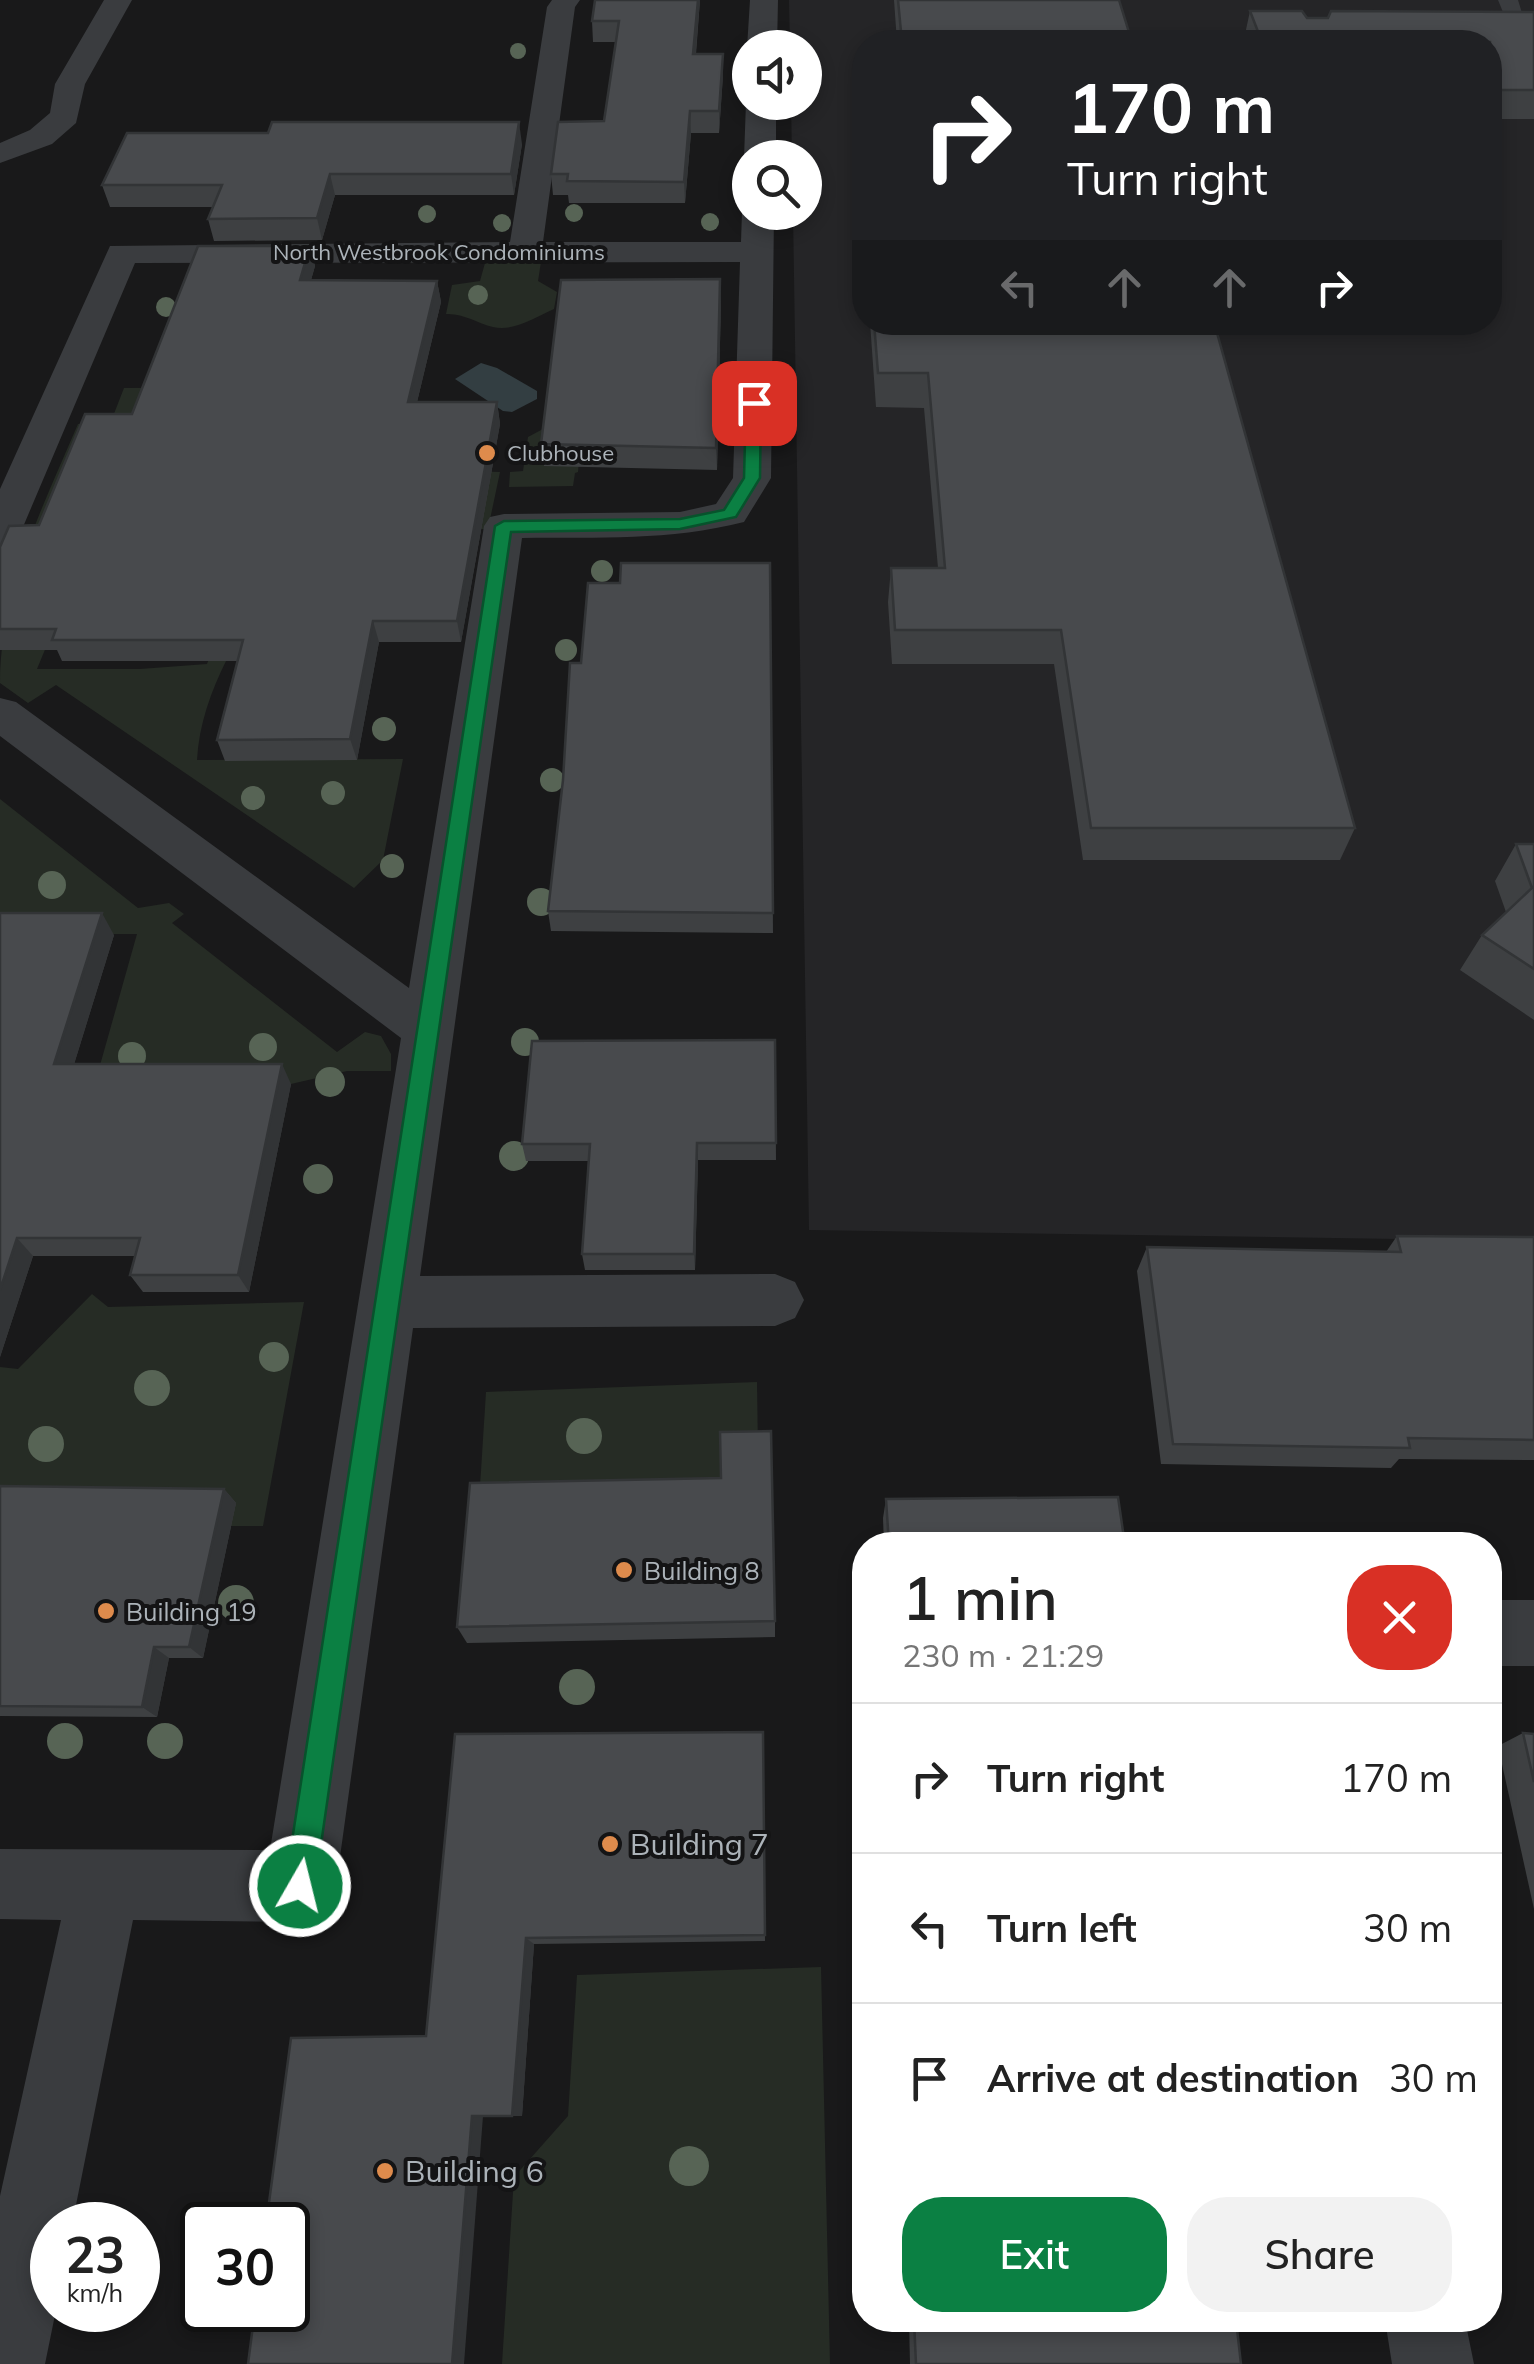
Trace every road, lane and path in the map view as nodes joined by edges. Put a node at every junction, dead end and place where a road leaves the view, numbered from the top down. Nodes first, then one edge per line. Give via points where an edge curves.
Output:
1 (118, 0) edge
2 (566, 0) edge
3 (764, 0) edge
4 (763, 30) edge
5 (0, 154) edge
6 (758, 232) edge
7 (525, 252) junction
8 (0, 534) edge
9 (0, 713) edge
10 (427, 1029) junction
11 (775, 1300) dead end
12 (386, 1302) junction
13 (1502, 1633) edge
14 (1534, 1633) edge
15 (0, 1884) edge
16 (104, 1885) junction
17 (1427, 2332) edge
18 (4, 2364) edge
19 (1433, 2364) edge

1 - 5 street via 70,84 65,116 41,138
2 - 7 street
3 - 4 street
6 - 7 street, North Westbrook Condominiums
6 - 10 street via 752,478 730,514 680,524 504,526
7 - 8 street, North Westbrook Condominiums via 122,252
9 - 10 street
10 - 12 street
11 - 12 street
12 - 16 street via 300,1886
13 - 14 street
15 - 16 street
16 - 18 street
17 - 19 street

